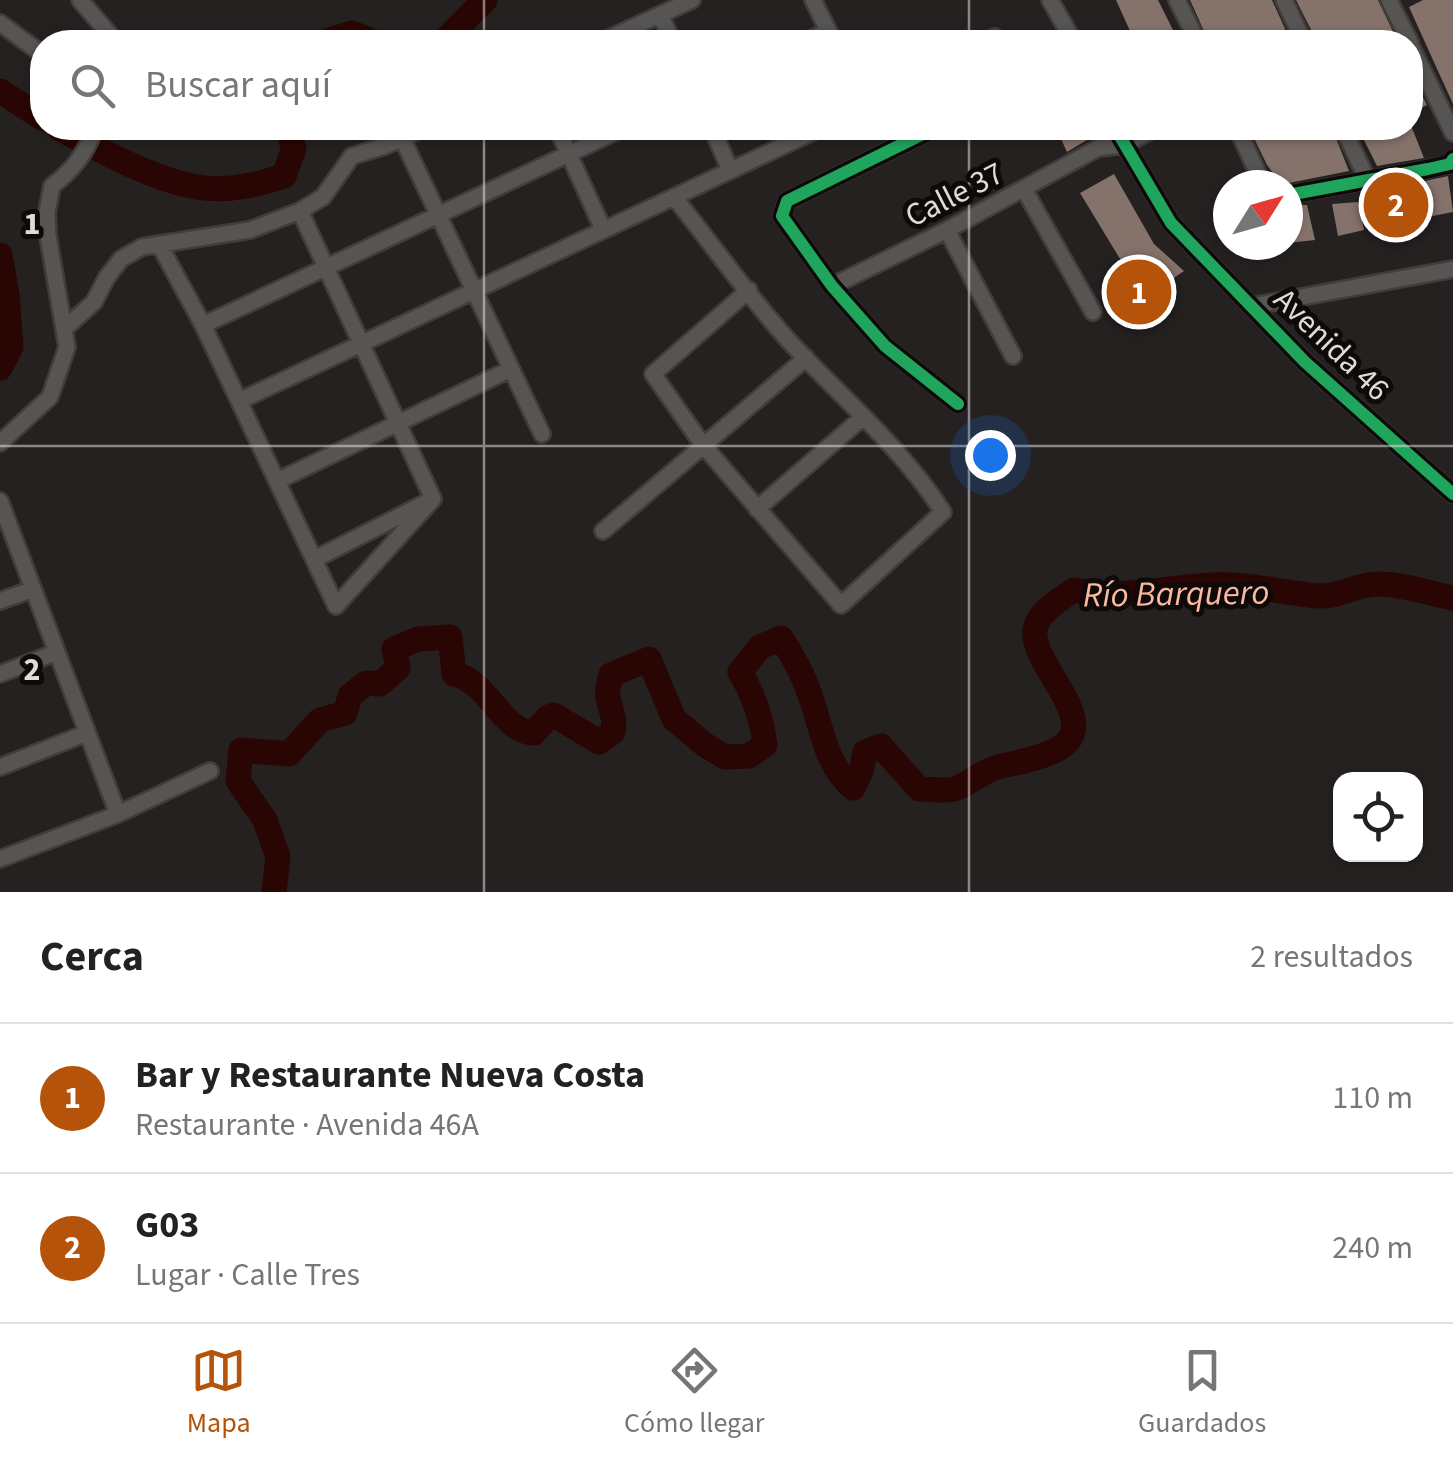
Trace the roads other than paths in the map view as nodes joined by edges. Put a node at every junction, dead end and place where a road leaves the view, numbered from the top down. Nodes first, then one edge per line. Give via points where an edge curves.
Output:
1 (80, 0) edge
2 (692, 0) edge
3 (814, 0) edge
4 (1050, 0) edge
5 (1177, 0) edge
6 (1284, 0) edge
7 (1389, 0) edge
8 (660, 15) junction
9 (0, 23) edge
10 (106, 30) edge
11 (627, 30) edge
12 (667, 30) edge
13 (828, 30) edge
14 (1067, 30) edge
15 (1192, 30) edge
16 (1298, 30) edge
17 (1404, 30) edge
18 (30, 45) edge
19 (1423, 70) edge
20 (1453, 133) edge
21 (90, 140) edge
22 (396, 140) edge
23 (403, 140) edge
24 (564, 140) edge
25 (598, 140) edge
26 (717, 140) edge
27 (795, 140) edge
28 (910, 140) edge
29 (1104, 140) edge
30 (1121, 140) edge
31 (1133, 140) edge
32 (1243, 140) edge
33 (1349, 140) edge
34 (1124, 145) junction
35 (1098, 148) junction
36 (570, 153) junction
37 (1453, 160) edge
38 (730, 170) junction
39 (1256, 170) edge
40 (1368, 181) junction
41 (1024, 189) junction
42 (1303, 194) edge
43 (674, 197) junction
44 (300, 210) junction
45 (438, 216) junction
46 (603, 230) junction
47 (947, 230) junction
48 (159, 244) junction
49 (326, 269) junction
50 (1453, 269) edge
51 (832, 286) junction
52 (474, 290) junction
53 (749, 290) junction
54 (1252, 306) junction
55 (1093, 312) dead end
56 (203, 324) junction
57 (64, 329) junction
58 (362, 343) junction
59 (1013, 356) dead end
60 (806, 358) junction
61 (511, 369) junction
62 (239, 401) junction
63 (958, 404) dead end
64 (863, 417) junction
65 (398, 422) junction
66 (542, 434) dead end
67 (0, 443) edge
68 (703, 445) junction
69 (277, 481) junction
70 (1453, 494) edge
71 (433, 500) junction
72 (1, 506) edge
73 (756, 509) junction
74 (603, 530) dead end
75 (315, 559) junction
76 (33, 589) junction
77 (0, 601) edge
78 (57, 652) junction
79 (0, 674) edge
80 (87, 732) junction
81 (0, 767) edge
82 (210, 771) dead end
83 (118, 814) junction
84 (2, 853) edge

1 - 10 street
2 - 8 street
3 - 13 street
4 - 14 street
5 - 15 street
6 - 16 street
7 - 17 street
8 - 11 street
8 - 12 street
9 - 18 street
19 - 20 street
21 - 57 street via 72,172 52,186 47,212
22 - 44 street via 352,156 323,197
23 - 45 street
24 - 36 street
25 - 36 street
26 - 38 street
27 - 38 street
28 - 51 street via 787,200 782,209
29 - 35 street, Calle 37
30 - 34 street, Avenida 46
31 - 34 street, Calle 37
32 - 39 street
33 - 40 street
34 - 35 street, Calle 37
34 - 54 street, Avenida 46 via 1171,223
35 - 41 street, Calle 37
36 - 45 street
36 - 46 street
37 - 40 street
38 - 43 street
40 - 42 street
41 - 47 street, Calle 37
41 - 55 street
43 - 46 street
43 - 53 street
44 - 48 street via 250,230
44 - 49 street
45 - 49 street
45 - 52 street
46 - 52 street
47 - 51 street, Calle 37
47 - 59 street
48 - 56 street
48 - 57 street via 121,259 94,302
49 - 56 street
49 - 58 street
50 - 54 street
51 - 63 street via 884,346
52 - 58 street
52 - 61 street
53 - 60 street
53 - 68 street via 653,374
54 - 70 street, Avenida 46
56 - 62 street
57 - 67 street via 67,348 50,397
58 - 62 street
58 - 65 street
60 - 64 street
60 - 68 street
61 - 65 street
61 - 66 street
62 - 69 street
64 - 73 street
64 - 73 street via 921,477 943,512 840,605
65 - 69 street
65 - 71 street
68 - 73 street
68 - 74 street
69 - 75 street
71 - 75 street
71 - 75 street via 336,606
72 - 76 street
76 - 77 street
76 - 78 street
78 - 79 street
78 - 80 street
80 - 81 street
80 - 83 street
82 - 83 street
83 - 84 street

